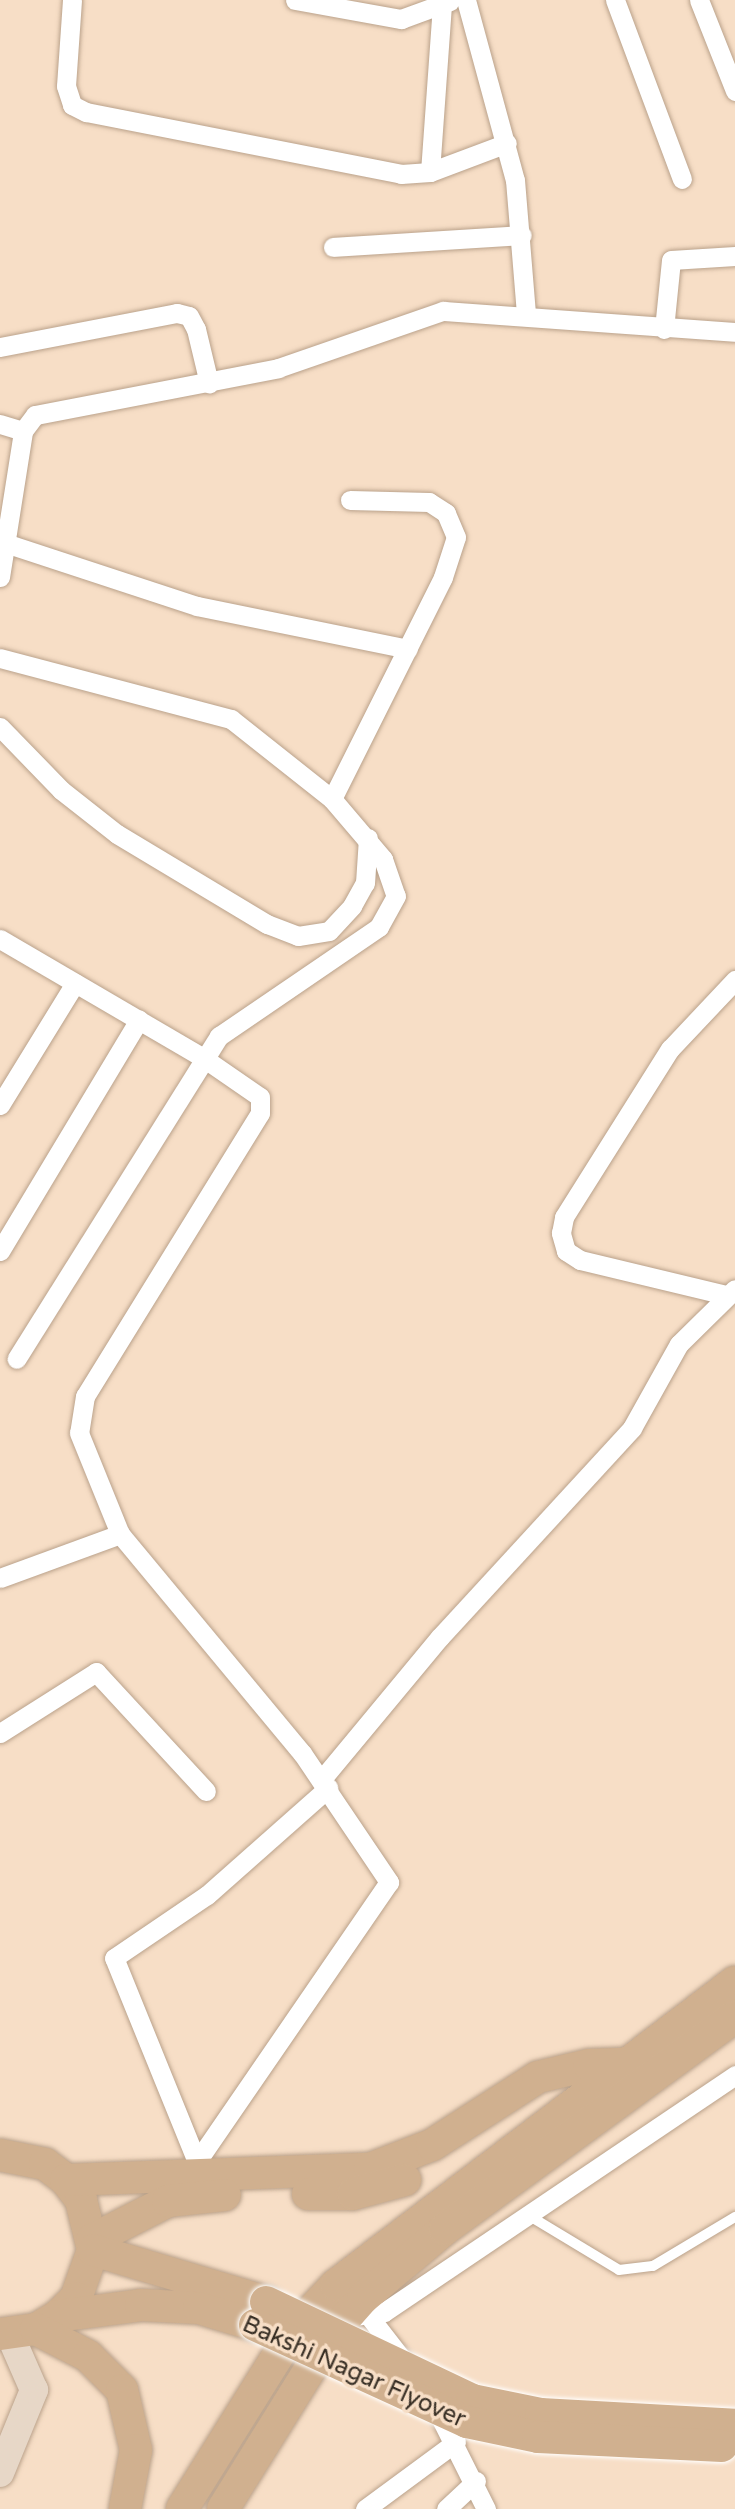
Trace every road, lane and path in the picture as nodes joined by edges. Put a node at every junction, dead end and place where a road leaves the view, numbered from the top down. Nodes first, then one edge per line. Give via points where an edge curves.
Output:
1 (72, 0) edge
2 (295, 0) edge
3 (466, 0) edge
4 (615, 0) edge
5 (699, 0) edge
6 (447, 2) edge
7 (417, 8) edge
8 (735, 91) edge
9 (507, 143) junction
10 (430, 172) junction
11 (682, 179) dead end
12 (522, 236) junction
13 (333, 247) dead end
14 (735, 257) edge
15 (526, 315) junction
16 (664, 329) junction
17 (735, 332) edge
18 (0, 346) edge
19 (209, 383) junction
20 (0, 424) edge
21 (23, 431) junction
22 (351, 500) dead end
23 (5, 544) junction
24 (0, 577) edge
25 (408, 649) junction
26 (0, 658) edge
27 (0, 727) edge
28 (332, 799) junction
29 (368, 838) junction
30 (3, 946) edge
31 (735, 980) edge
32 (75, 983) junction
33 (139, 1020) junction
34 (202, 1057) junction
35 (0, 1105) edge
36 (0, 1251) edge
37 (731, 1292) edge
38 (16, 1359) dead end
39 (120, 1534) junction
40 (0, 1578) edge
41 (0, 1733) edge
42 (325, 1784) junction
43 (206, 1791) dead end
44 (735, 1982) edge
45 (735, 2017) edge
46 (621, 2063) junction
47 (559, 2071) junction
48 (660, 2072) junction
49 (735, 2076) edge
50 (0, 2155) edge
51 (192, 2169) junction
52 (66, 2180) junction
53 (167, 2201) junction
54 (528, 2215) junction
55 (735, 2217) edge
56 (93, 2245) junction
57 (260, 2314) junction
58 (357, 2316) junction
59 (26, 2328) edge
60 (731, 2439) edge
61 (456, 2442) junction
62 (0, 2473) edge
63 (476, 2481) junction
64 (125, 2509) edge
65 (182, 2509) edge
66 (223, 2509) edge
67 (365, 2509) edge
68 (446, 2509) edge
69 (486, 2509) edge

1 - 10 street via 66,86 72,105 86,112 371,170
2 - 7 street via 387,17
3 - 9 street
4 - 11 street
5 - 8 street
6 - 7 street
6 - 10 street
9 - 10 street
9 - 12 street
12 - 13 street
12 - 15 street
14 - 16 street via 671,260
15 - 16 street
15 - 19 street via 424,314 319,358
16 - 17 street
18 - 19 street via 177,313 189,316 196,329
19 - 21 street via 34,415
20 - 21 street
21 - 23 street
22 - 25 street via 413,498 438,506 453,525 454,551
23 - 24 street
23 - 25 street via 197,606
25 - 28 street
26 - 28 street via 207,709 252,733
27 - 29 street via 108,828 267,924 298,936 329,931 352,906 365,883
28 - 29 street
29 - 34 street via 396,883 390,914 232,1024
30 - 32 street
31 - 37 street via 670,1049 564,1217 561,1233 566,1251 580,1260
32 - 33 street
32 - 35 street
33 - 34 street
33 - 36 street
34 - 38 street
34 - 39 street via 254,1090 260,1113 106,1359 78,1416 85,1455
37 - 42 street via 679,1344 632,1428 440,1637
39 - 40 street
39 - 42 street
41 - 43 street via 96,1672
42 - 51 street via 386,1871 386,1894
42 - 51 street via 207,1895 114,1958
44 - 46 main road
45 - 48 main road
46 - 47 main road
46 - 48 main road
46 - 65 main road via 336,2285 295,2328
47 - 51 main road via 519,2085 400,2161 345,2172
47 - 53 main road via 532,2102 410,2179 353,2194
48 - 58 main road via 445,2229
49 - 54 street
50 - 52 main road via 45,2164
51 - 52 main road
51 - 53 street
52 - 56 main road via 81,2200
53 - 56 main road
54 - 55 lane via 607,2266 626,2270 653,2266
54 - 58 street via 384,2312
56 - 57 main road, Bakshi Nagar Flyover
56 - 59 main road via 88,2275
57 - 59 main road, Bakshi Nagar Flyover via 141,2305
57 - 60 main road, Bakshi Nagar Flyover, bridge via 446,2416 487,2428 538,2437
58 - 61 street
58 - 66 main road
59 - 62 street via 34,2390
59 - 64 main road via 88,2357 122,2390 136,2449
61 - 63 street
61 - 67 street
63 - 68 street
63 - 69 street

